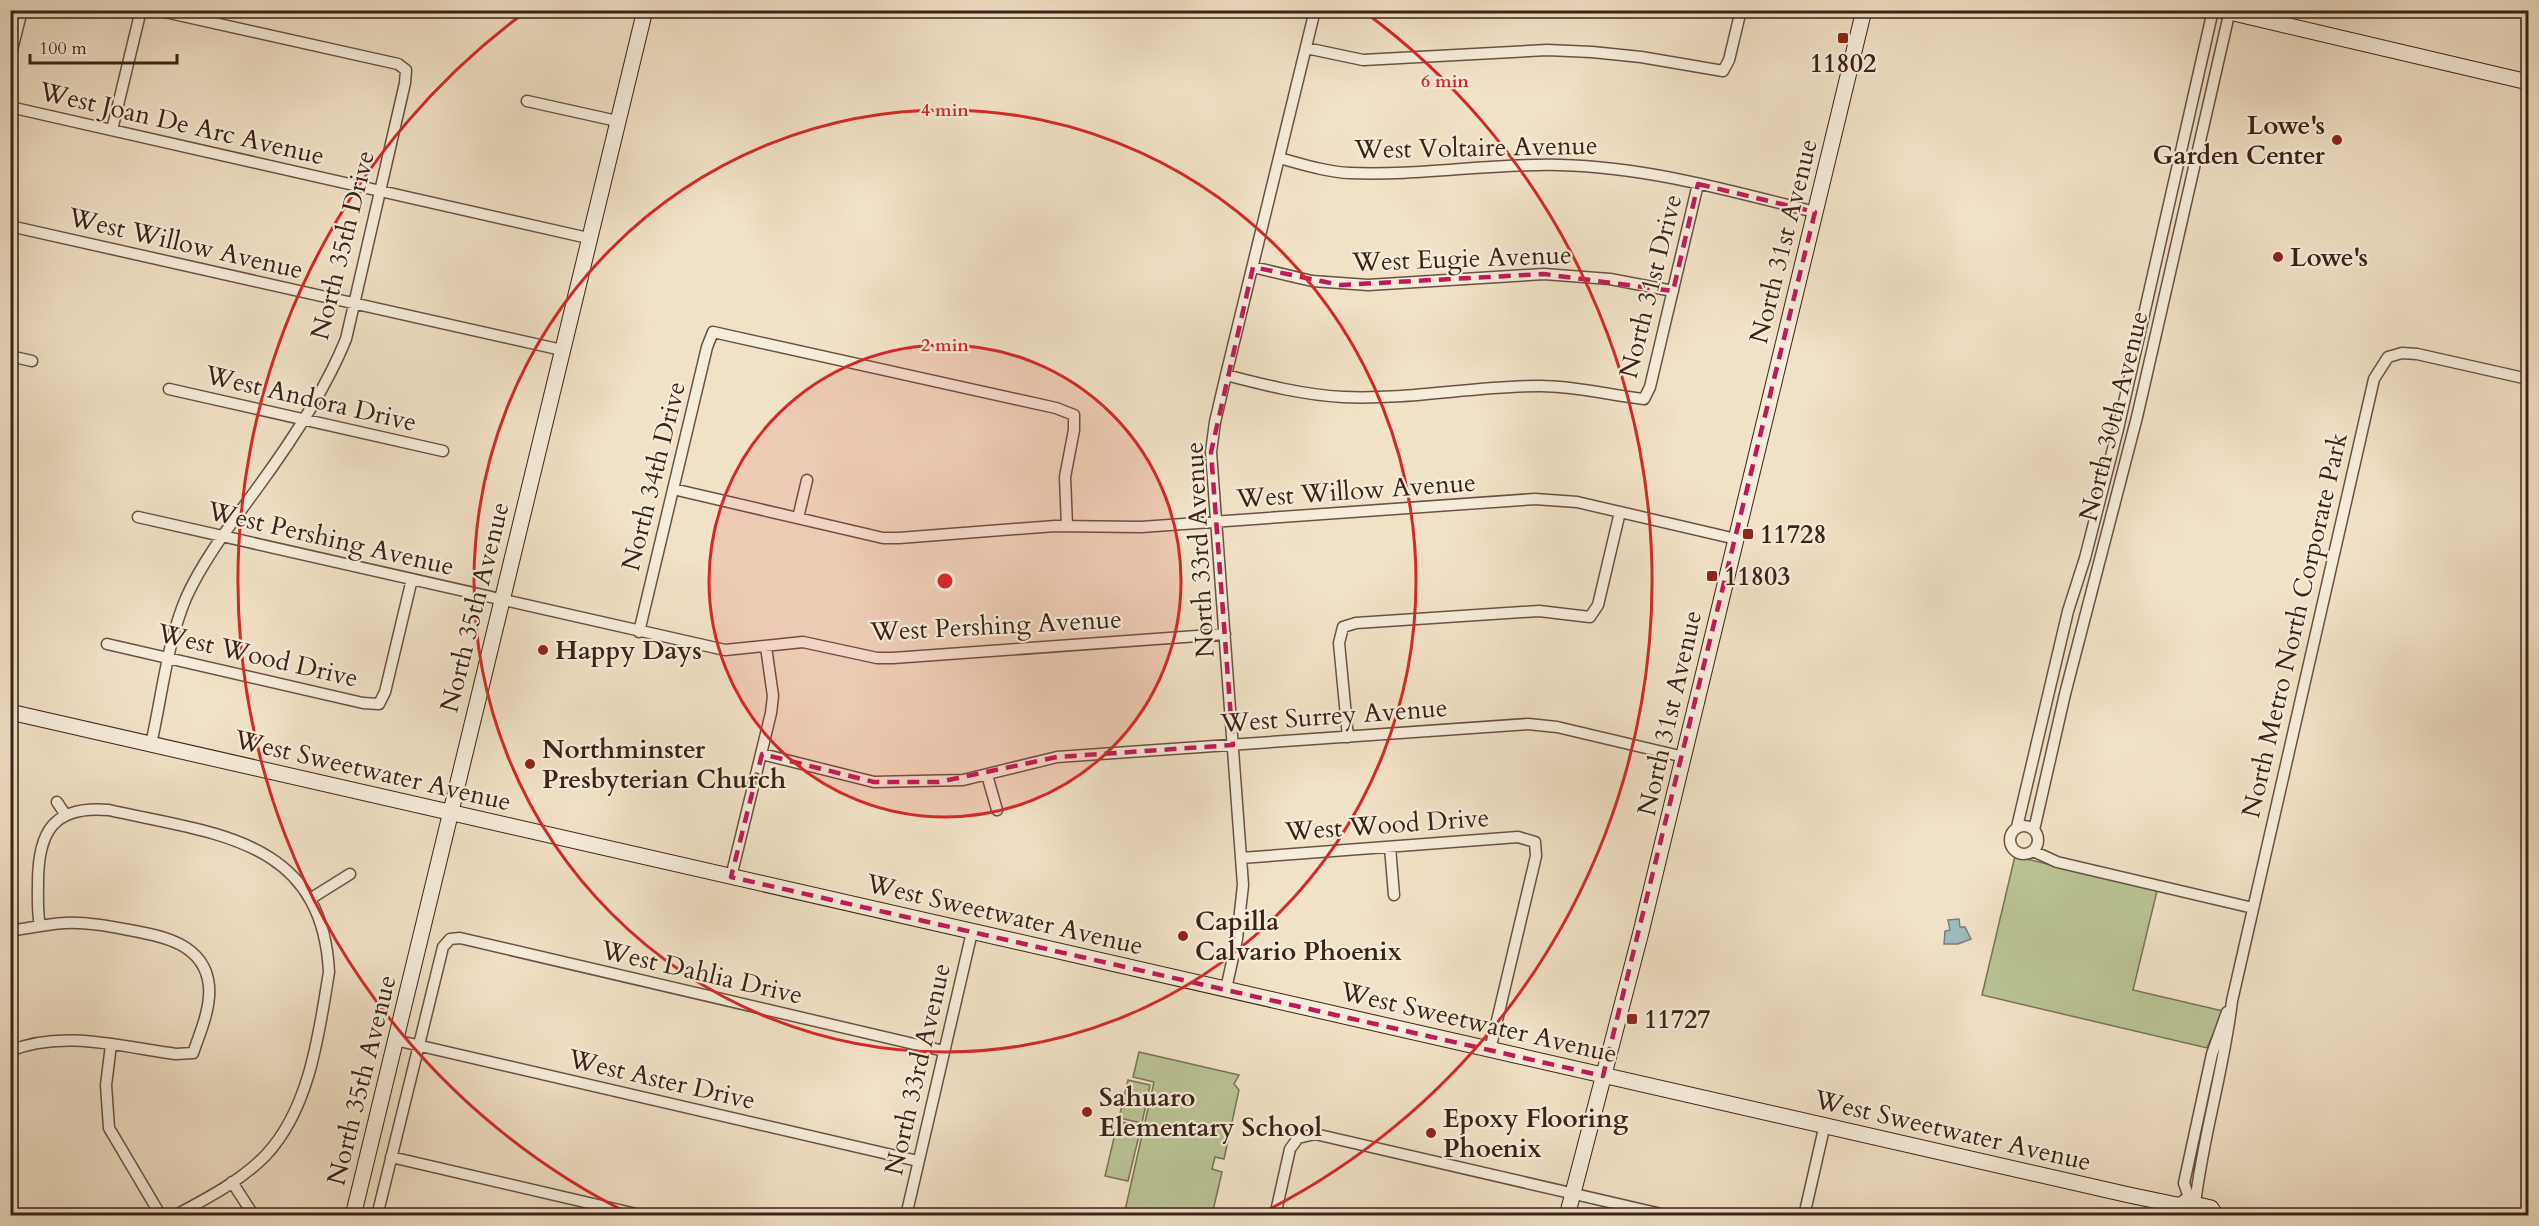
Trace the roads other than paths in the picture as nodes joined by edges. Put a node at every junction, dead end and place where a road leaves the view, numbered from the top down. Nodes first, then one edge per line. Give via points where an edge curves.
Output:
1 (22, 10) edge
2 (141, 10) edge
3 (156, 10) edge
4 (645, 10) edge
5 (1315, 10) edge
6 (1741, 10) edge
7 (1864, 10) edge
8 (2213, 10) edge
9 (2227, 11) edge
10 (1306, 48) junction
11 (10, 58) edge
12 (2529, 82) edge
13 (527, 101) dead end
14 (10, 107) edge
15 (617, 121) junction
16 (112, 130) junction
17 (1279, 158) junction
18 (1698, 184) junction
19 (379, 191) junction
20 (1815, 212) junction
21 (10, 226) edge
22 (588, 238) junction
23 (1253, 267) junction
24 (1673, 291) junction
25 (354, 304) junction
26 (562, 350) junction
27 (10, 356) edge
28 (32, 361) dead end
29 (1226, 375) junction
30 (2529, 379) edge
31 (169, 389) dead end
32 (302, 420) junction
33 (443, 451) dead end
34 (807, 480) dead end
35 (673, 489) junction
36 (1620, 512) junction
37 (138, 517) dead end
38 (798, 518) junction
39 (1216, 522) junction
40 (1067, 525) junction
41 (223, 536) junction
42 (1736, 539) junction
43 (412, 579) junction
44 (501, 600) junction
45 (639, 632) junction
46 (1225, 633) junction
47 (107, 644) dead end
48 (766, 647) junction
49 (170, 659) junction
50 (10, 712) edge
51 (1348, 737) junction
52 (152, 744) junction
53 (1233, 745) junction
54 (762, 754) junction
55 (1683, 757) junction
56 (987, 775) junction
57 (57, 802) dead end
58 (997, 810) dead end
59 (450, 812) junction
60 (65, 814) junction
61 (2017, 827) junction
62 (2034, 830) junction
63 (1390, 847) junction
64 (2033, 851) junction
65 (1241, 858) junction
66 (350, 874) dead end
67 (731, 877) junction
68 (1394, 895) dead end
69 (310, 899) junction
70 (2253, 908) junction
71 (40, 926) junction
72 (10, 931) edge
73 (972, 932) junction
74 (450, 939) joint
75 (1226, 989) junction
76 (395, 1040) junction
77 (111, 1045) junction
78 (418, 1045) junction
79 (1490, 1050) junction
80 (10, 1051) edge
81 (944, 1051) junction
82 (1603, 1076) junction
83 (1825, 1124) junction
84 (391, 1157) junction
85 (918, 1161) junction
86 (232, 1182) junction
87 (1573, 1193) junction
88 (2178, 1209) edge
89 (2199, 1210) edge
90 (161, 1215) edge
91 (174, 1215) edge
92 (254, 1215) edge
93 (353, 1215) edge
94 (377, 1215) edge
95 (645, 1215) edge
96 (906, 1215) edge
97 (1275, 1215) edge
98 (1567, 1215) edge
99 (1670, 1215) edge
100 (1804, 1215) edge
101 (2216, 1215) edge

1 - 11 street
2 - 16 street
3 - 19 street, North 35th Drive via 398,64 406,70
4 - 15 street, North 35th Avenue
5 - 10 street, North 33rd Avenue
6 - 10 street via 1723,71 1592,52 1547,50 1363,60
7 - 20 street, North 31st Avenue
8 - 61 street, North 30th Avenue via 2118,429
9 - 12 street
9 - 62 street, North 30th Avenue via 2137,417
10 - 17 street, North 33rd Avenue
13 - 15 street
14 - 16 street, West Joan De Arc Avenue
15 - 22 street, North 35th Avenue
16 - 19 street, West Joan De Arc Avenue
17 - 18 street, West Voltaire Avenue via 1350,173 1502,164 1610,167
17 - 23 street, North 33rd Avenue
18 - 20 street, West Voltaire Avenue
18 - 24 street, North 31st Drive
19 - 22 street, West Joan De Arc Avenue
19 - 25 street, North 35th Drive
20 - 42 street, North 31st Avenue
21 - 25 street, West Willow Avenue
22 - 26 street, North 35th Avenue
23 - 24 street, West Eugie Avenue via 1340,285 1544,274 1610,279
23 - 29 street, North 33rd Avenue
24 - 29 street, North 31st Drive via 1644,399 1541,386 1342,397 1298,392
25 - 26 street, West Willow Avenue
25 - 32 street, North 35th Drive via 336,362
26 - 44 street, North 35th Avenue
27 - 28 street
29 - 39 street, North 33rd Avenue via 1211,452
30 - 70 street, North Metro North Corporate Park via 2402,353 2388,357 2374,379
31 - 32 street, West Andora Drive
32 - 33 street, West Andora Drive
32 - 41 street, North 35th Drive
34 - 38 street
35 - 38 street, West Willow Avenue
35 - 40 street, North 34th Drive via 713,332 1074,415 1065,477
35 - 45 street, North 34th Drive
36 - 39 street, West Willow Avenue via 1577,502 1536,499
36 - 42 street, West Willow Avenue
36 - 51 street via 1598,605 1590,617 1539,611 1343,627 1339,643
37 - 41 street, West Pershing Avenue
38 - 40 street, West Willow Avenue via 883,538
39 - 40 street, West Willow Avenue via 1131,528
39 - 46 street, North 33rd Avenue
41 - 43 street, West Pershing Avenue
41 - 49 street, North 35th Drive via 186,598
42 - 55 street, North 31st Avenue
43 - 44 street, West Pershing Avenue
43 - 49 street, West Wood Drive via 379,704
44 - 45 street, West Pershing Avenue
44 - 59 street, North 35th Avenue
45 - 48 street, West Pershing Avenue via 724,650
46 - 48 street, West Pershing Avenue via 893,658 870,657 803,642
46 - 53 street, North 33rd Avenue
47 - 49 street, West Wood Drive
48 - 54 street via 773,696
49 - 52 street, North 35th Drive
50 - 52 street, West Sweetwater Avenue
51 - 53 street, West Surrey Avenue
51 - 55 street, West Surrey Avenue via 1543,724
52 - 59 street, West Sweetwater Avenue
53 - 56 street, West Surrey Avenue via 1057,758
53 - 65 street, North 33rd Avenue
54 - 56 street, West Surrey Avenue via 874,782 939,782
54 - 67 street
55 - 82 street, North 31st Avenue
56 - 58 street
57 - 60 street
59 - 67 street, West Sweetwater Avenue
59 - 76 street, North 35th Avenue
60 - 69 street via 81,809 109,810 240,841 288,870
60 - 71 street via 52,824 40,848
61 - 62 street
61 - 64 street, North 30th Avenue via 2010,837 2012,847 2022,854
62 - 64 street, North 30th Avenue via 2038,839
63 - 65 street, West Wood Drive
63 - 68 street
63 - 79 street, West Wood Drive via 1518,837 1535,842 1536,856
64 - 70 street via 2057,861
65 - 75 street, North 33rd Avenue via 1238,939
66 - 69 street
67 - 73 street, West Sweetwater Avenue
69 - 86 street via 329,956 329,972 305,1088 295,1113 276,1142 253,1167
70 - 89 street, North Metro North Corporate Park via 2209,1122
71 - 72 street
71 - 77 street via 106,925 161,936 193,953 201,964 209,987 193,1053
73 - 75 street, West Sweetwater Avenue
73 - 81 street, North 33rd Avenue
74 - 78 street, North 35th Avenue via 443,947
74 - 81 street, West Dahlia Drive via 460,938
75 - 79 street, West Sweetwater Avenue
76 - 78 street, West Aster Drive
76 - 93 street, North 35th Avenue
77 - 80 street via 47,1041
77 - 90 street via 106,1084 109,1128
78 - 84 street, North 35th Avenue
78 - 85 street, West Aster Drive
79 - 82 street, West Sweetwater Avenue
81 - 85 street, North 33rd Avenue
82 - 83 street, West Sweetwater Avenue
82 - 87 street, North 31st Avenue
83 - 88 street, West Sweetwater Avenue via 2129,1196 2138,1205
83 - 100 street
84 - 94 street, North 35th Avenue
84 - 95 street
85 - 96 street, North 33rd Avenue
86 - 91 street
86 - 92 street
87 - 97 street via 1315,1134 1298,1138 1290,1149
87 - 98 street, North 31st Avenue
87 - 99 street
88 - 89 street
89 - 101 street via 2211,1208

